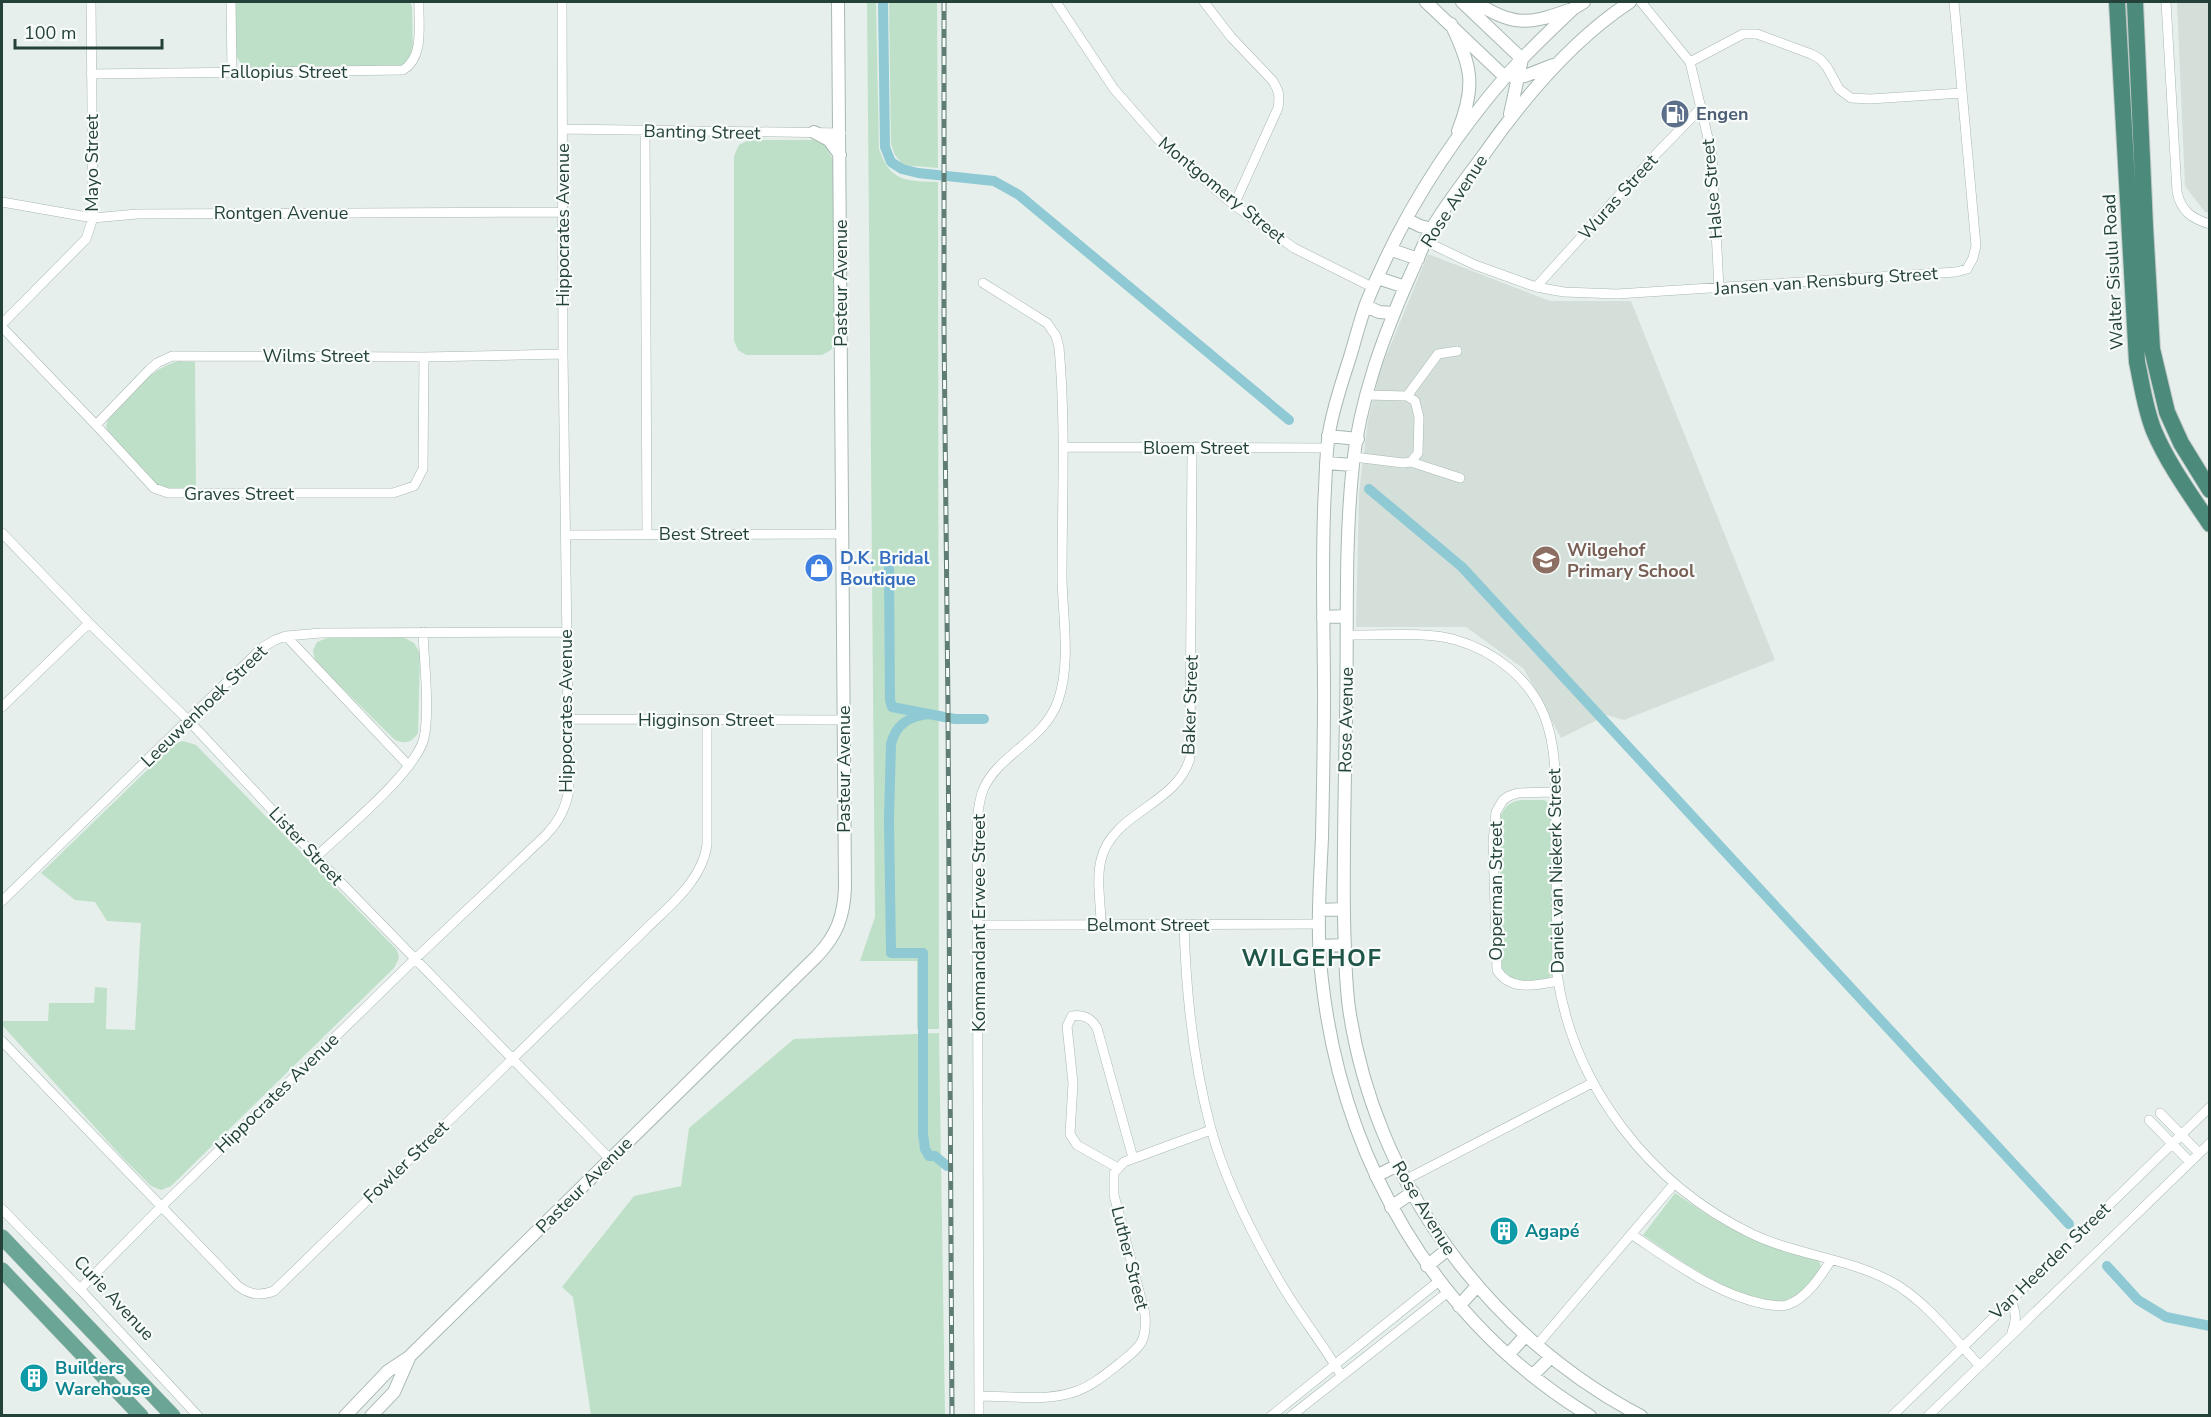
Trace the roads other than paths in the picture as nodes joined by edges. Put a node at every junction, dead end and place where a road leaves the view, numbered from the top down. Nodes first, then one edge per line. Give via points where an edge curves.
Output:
1 (91, 2) edge
2 (231, 2) edge
3 (419, 2) edge
4 (562, 2) edge
5 (838, 2) edge
6 (1056, 2) edge
7 (1204, 2) edge
8 (1426, 2) edge
9 (1462, 2) edge
10 (1474, 2) edge
11 (1630, 2) edge
12 (1641, 2) edge
13 (1954, 2) edge
14 (2166, 2) edge
15 (1579, 5) edge
16 (2135, 7) edge
17 (2118, 8) edge
18 (1451, 24) junction
19 (1522, 59) junction
20 (1559, 62) junction
21 (1690, 62) junction
22 (232, 71) junction
23 (91, 74) junction
24 (1506, 77) junction
25 (1519, 77) junction
26 (1962, 93) junction
27 (1702, 107) junction
28 (1509, 118) junction
29 (2132, 121) junction
30 (563, 129) junction
31 (645, 132) junction
32 (814, 132) junction
33 (841, 133) junction
34 (1450, 148) junction
35 (841, 156) junction
36 (2, 202) edge
37 (1234, 205) junction
38 (562, 212) junction
39 (93, 218) junction
40 (1408, 219) junction
41 (2210, 224) edge
42 (1432, 229) junction
43 (1425, 242) junction
44 (1392, 250) junction
45 (1418, 259) junction
46 (983, 283) dead end
47 (1376, 283) junction
48 (1405, 287) junction
49 (1536, 287) junction
50 (1719, 288) junction
51 (1366, 306) junction
52 (1393, 314) junction
53 (2, 326) edge
54 (1457, 351) dead end
55 (563, 354) junction
56 (424, 357) junction
57 (2146, 361) junction
58 (1366, 395) junction
59 (1407, 396) junction
60 (96, 424) junction
61 (1358, 439) junction
62 (1328, 442) junction
63 (1064, 447) junction
64 (1192, 448) junction
65 (1353, 461) junction
66 (1411, 462) junction
67 (1326, 463) junction
68 (1460, 478) dead end
69 (2206, 485) edge
70 (2187, 489) junction
71 (2210, 524) edge
72 (2, 533) edge
73 (647, 534) junction
74 (842, 534) junction
75 (566, 536) junction
76 (1323, 616) junction
77 (1347, 616) junction
78 (89, 624) junction
79 (423, 632) junction
80 (566, 632) junction
81 (1347, 635) junction
82 (286, 636) junction
83 (1347, 651) junction
84 (1324, 652) junction
85 (2, 707) edge
86 (568, 719) junction
87 (844, 720) junction
88 (189, 721) junction
89 (707, 721) junction
90 (409, 766) junction
91 (1556, 792) junction
92 (316, 857) junction
93 (2, 901) edge
94 (1344, 909) junction
95 (1319, 910) junction
96 (1319, 924) junction
97 (977, 925) junction
98 (1101, 925) junction
99 (1184, 925) junction
100 (1345, 945) junction
101 (1319, 946) junction
102 (415, 958) junction
103 (1558, 981) junction
104 (2, 1041) edge
105 (513, 1059) junction
106 (1592, 1083) junction
107 (2210, 1107) edge
108 (2160, 1113) dead end
109 (2150, 1120) dead end
110 (1211, 1130) junction
111 (2181, 1133) junction
112 (2172, 1142) junction
113 (2210, 1143) edge
114 (2199, 1153) junction
115 (1133, 1158) junction
116 (610, 1160) junction
117 (2190, 1162) junction
118 (1398, 1165) junction
119 (1118, 1168) junction
120 (1376, 1176) junction
121 (1405, 1179) junction
122 (1674, 1184) junction
123 (1413, 1192) junction
124 (162, 1206) junction
125 (1391, 1207) junction
126 (2, 1209) edge
127 (1631, 1234) junction
128 (2, 1238) edge
129 (1447, 1250) junction
130 (1831, 1260) junction
131 (1427, 1266) junction
132 (2, 1270) edge
133 (1439, 1281) junction
134 (1477, 1286) junction
135 (80, 1289) junction
136 (1448, 1292) junction
137 (2011, 1300) junction
138 (1459, 1306) junction
139 (2012, 1334) junction
140 (1526, 1335) junction
141 (1538, 1345) junction
142 (1962, 1347) junction
143 (1508, 1355) junction
144 (409, 1356) junction
145 (1551, 1357) junction
146 (1334, 1363) junction
147 (1979, 1365) junction
148 (1341, 1375) junction
149 (1533, 1375) junction
150 (979, 1396) junction
151 (141, 1416) edge
152 (173, 1416) edge
153 (198, 1416) edge
154 (345, 1416) edge
155 (371, 1416) edge
156 (979, 1416) edge
157 (1271, 1416) edge
158 (1292, 1416) edge
159 (1590, 1416) edge
160 (1641, 1416) edge
161 (1892, 1416) edge
162 (1928, 1416) edge

1 - 23 street, Mayo Street
2 - 22 street
3 - 22 street, Fallopius Street via 416,57 404,70
4 - 30 street, Hippocrates Avenue
5 - 33 street, Pasteur Avenue
6 - 37 street, Montgomery Street via 1114,89 1164,146
7 - 37 street via 1272,80 1280,98
8 - 18 street
9 - 19 street
10 - 15 street via 1518,22 1537,20
11 - 20 street, Rose Avenue
12 - 21 street, Halse Street
13 - 26 street, Jansen van Rensburg Street
14 - 41 street via 2177,192 2183,208 2193,218
15 - 19 street, Rose Avenue
16 - 17 highway
16 - 29 highway, Walter Sisulu Road
17 - 29 highway, Walter Sisulu Road
18 - 24 street
18 - 34 street via 1463,49 1471,83 1467,108
19 - 24 street, Rose Avenue
19 - 25 street
20 - 25 street
20 - 28 street, Rose Avenue
21 - 26 street via 1743,34 1757,34 1820,59 1839,88 1851,98
21 - 27 street, Halse Street
22 - 23 street, Fallopius Street
23 - 39 street, Mayo Street
24 - 25 street
24 - 34 street, Rose Avenue
25 - 28 street
26 - 50 street, Jansen van Rensburg Street via 1976,246 1967,268 1956,272
27 - 49 street, Wuras Street
27 - 50 street, Halse Street via 1712,155
28 - 42 street, Rose Avenue
29 - 57 highway, Walter Sisulu Road via 2146,258
30 - 31 street, Banting Street
30 - 38 street, Hippocrates Avenue
31 - 32 street, Banting Street
31 - 73 street
32 - 33 street, Banting Street
32 - 35 street via 829,140
33 - 35 street, Pasteur Avenue
34 - 40 street, Rose Avenue
35 - 74 street, Pasteur Avenue
36 - 39 street, Rontgen Avenue
37 - 47 street, Montgomery Street via 1294,248
38 - 39 street, Rontgen Avenue via 136,214
38 - 55 street, Hippocrates Avenue
39 - 53 street, Mayo Street via 86,239
40 - 42 street
40 - 44 street, Rose Avenue
42 - 43 street, Rose Avenue
43 - 45 street, Rose Avenue
43 - 49 street, Jansen van Rensburg Street
44 - 45 street
44 - 47 street, Rose Avenue
45 - 48 street, Rose Avenue
46 - 63 street, Kommandant Erwee Street via 1036,315 1056,336
47 - 48 street
47 - 51 street, Rose Avenue
48 - 52 street, Rose Avenue
49 - 50 street, Jansen van Rensburg Street via 1617,294
51 - 52 street
51 - 62 street, Rose Avenue
52 - 58 street, Rose Avenue
53 - 60 street, Graves Street
54 - 59 street via 1438,354
55 - 56 street, Wilms Street
55 - 75 street, Hippocrates Avenue
56 - 60 street, Wilms Street via 172,356 148,370
56 - 60 street, Graves Street via 423,469 414,486 393,493 168,493 154,488
57 - 69 highway, Walter Sisulu Road via 2167,412
57 - 70 highway, Walter Sisulu Road via 2144,399 2154,431
58 - 59 street
58 - 61 street, Rose Avenue
59 - 66 street via 1415,401 1419,417 1418,453
61 - 62 street
61 - 65 street, Rose Avenue
62 - 64 street, Bloem Street
62 - 67 street, Rose Avenue
63 - 64 street, Bloem Street
63 - 97 street, Kommandant Erwee Street via 1062,687 1041,731 1007,760 982,791 977,822
64 - 98 street, Baker Street via 1190,758 1177,783 1115,832 1107,843 1100,862
65 - 66 street
65 - 67 street
65 - 77 street, Rose Avenue
66 - 68 street
67 - 76 street, Rose Avenue
69 - 70 highway
70 - 71 highway, Walter Sisulu Road
72 - 78 street, Lister Street
73 - 74 street, Best Street
73 - 75 street, Best Street
74 - 87 street, Pasteur Avenue
75 - 80 street, Hippocrates Avenue
76 - 77 street
76 - 84 street, Rose Avenue
77 - 81 street, Rose Avenue
78 - 85 street
78 - 88 street, Lister Street
79 - 80 street, Leeuwenhoek Street
79 - 82 street, Leeuwenhoek Street
79 - 90 street via 424,738
80 - 86 street, Hippocrates Avenue
81 - 83 street, Rose Avenue
81 - 91 street, Daniel van Niekerk Street via 1456,640 1498,658 1525,686 1544,715 1554,757
82 - 88 street, Leeuwenhoek Street via 252,656
82 - 90 street
83 - 84 street
83 - 94 street, Rose Avenue
84 - 95 street, Rose Avenue
86 - 89 street, Higginson Street
86 - 102 street, Hippocrates Avenue via 569,790 558,822
87 - 89 street, Higginson Street
87 - 116 street, Pasteur Avenue via 845,902 838,928 817,956
88 - 92 street, Lister Street
88 - 93 street, Leeuwenhoek Street
89 - 105 street, Fowler Street via 707,845 699,871 677,898
90 - 92 street
91 - 103 street, Daniel van Niekerk Street
91 - 103 street, Opperman Street via 1518,793 1503,801 1496,812 1493,842 1497,970 1508,982 1523,986
92 - 102 street, Lister Street
94 - 95 street
94 - 100 street, Rose Avenue
95 - 96 street, Rose Avenue
96 - 99 street, Belmont Street
96 - 101 street, Rose Avenue
97 - 98 street, Belmont Street
97 - 150 street, Kommandant Erwee Street
98 - 99 street, Belmont Street
99 - 110 street via 1189,1015
100 - 101 street
100 - 118 street, Rose Avenue via 1349,1011 1360,1062
101 - 120 street, Rose Avenue via 1335,1055 1350,1111
102 - 105 street, Lister Street
102 - 124 street, Hippocrates Avenue
103 - 106 street, Daniel van Niekerk Street via 1572,1033
104 - 124 street, Fowler Street
105 - 116 street, Lister Street
105 - 124 street, Fowler Street via 274,1291 257,1294 242,1289
106 - 121 street
106 - 122 street, Daniel van Niekerk Street via 1638,1148
107 - 111 street, Van Heerden Street
108 - 111 street
109 - 112 street
110 - 115 street
110 - 146 street via 1264,1254
111 - 112 street, Van Heerden Street
111 - 114 street
112 - 117 street
112 - 137 street, Van Heerden Street
113 - 114 street, Van Heerden Street
114 - 117 street, Van Heerden Street
115 - 119 street
115 - 119 street via 1097,1028 1088,1018 1072,1016 1067,1026 1073,1083 1070,1134 1077,1145
116 - 144 street, Pasteur Avenue
117 - 139 street, Van Heerden Street
118 - 120 street
118 - 121 street, Rose Avenue
119 - 150 street, Luther Street via 1113,1179 1114,1195 1145,1314 1141,1345 1102,1377 1065,1395
120 - 125 street, Rose Avenue
121 - 123 street, Rose Avenue
122 - 127 street
122 - 130 street, Daniel van Niekerk Street via 1752,1234
123 - 125 street
123 - 129 street, Rose Avenue
124 - 135 street, Hippocrates Avenue
125 - 131 street, Rose Avenue
126 - 135 street, Curie Avenue
127 - 130 street via 1721,1289 1774,1305 1788,1305 1796,1300 1811,1288
127 - 141 street
128 - 152 main road
129 - 131 street
129 - 134 street, Rose Avenue
130 - 142 street, Daniel van Niekerk Street via 1892,1281 1920,1303
131 - 133 street, Rose Avenue
132 - 151 main road
133 - 136 street, Rose Avenue
133 - 146 street
134 - 138 street
134 - 140 street, Rose Avenue
135 - 153 street, Curie Avenue
136 - 138 street, Rose Avenue
136 - 148 street
137 - 139 street via 2016,1312
137 - 142 street, Van Heerden Street
138 - 143 street, Rose Avenue
139 - 147 street, Van Heerden Street
140 - 141 street, Rose Avenue
140 - 143 street
141 - 145 street, Rose Avenue
142 - 147 street, Daniel van Niekerk Street
142 - 161 street, Van Heerden Street
143 - 149 street, Rose Avenue
144 - 154 street, Pasteur Avenue via 388,1371
144 - 155 street, Pasteur Avenue via 394,1392
145 - 149 street
145 - 160 street, Rose Avenue
146 - 148 street
146 - 157 street
147 - 162 street, Van Heerden Street
148 - 158 street
149 - 159 street, Rose Avenue
150 - 156 street, Kommandant Erwee Street

